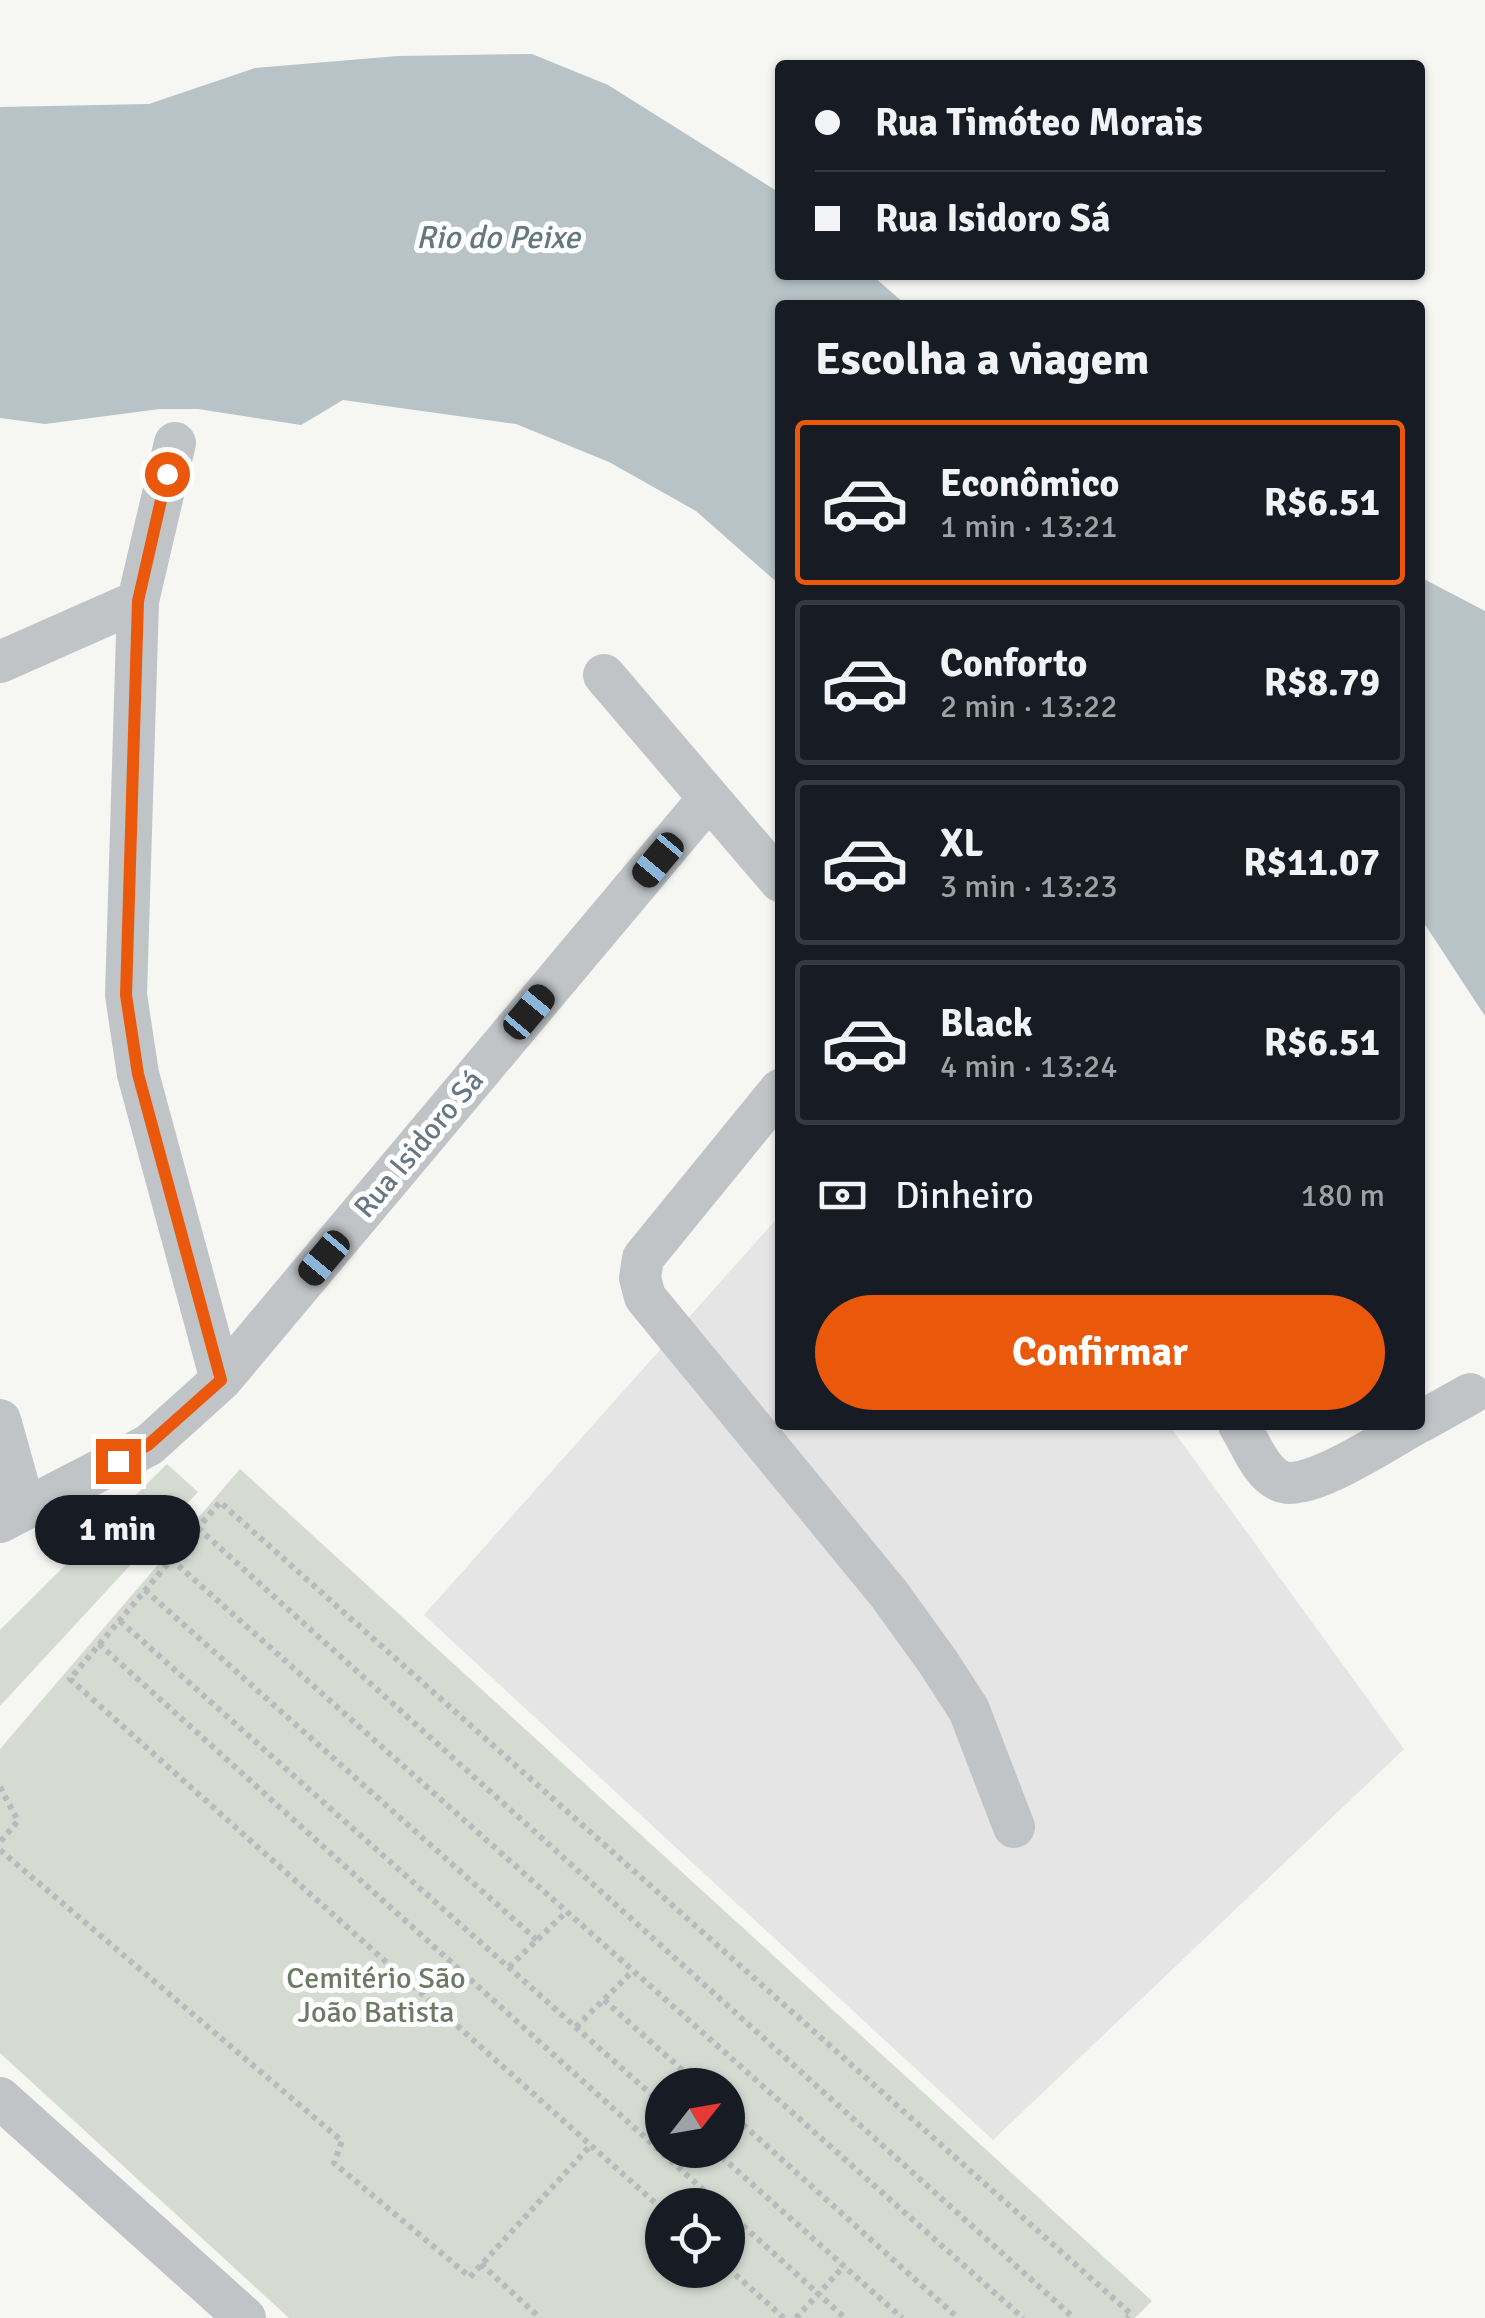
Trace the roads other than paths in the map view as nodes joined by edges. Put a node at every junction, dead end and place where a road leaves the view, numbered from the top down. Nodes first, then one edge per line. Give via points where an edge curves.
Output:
1 (174, 443) dead end
2 (138, 601) junction
3 (0, 662) edge
4 (604, 674) dead end
5 (709, 798) junction
6 (775, 875) edge
7 (775, 1096) edge
8 (221, 1380) junction
9 (1470, 1394) dead end
10 (1425, 1419) edge
11 (0, 1420) edge
12 (1241, 1430) edge
13 (1404, 1430) edge
14 (12, 1515) edge
15 (1014, 1827) dead end
16 (0, 2098) edge
17 (246, 2318) edge

1 - 2 street
2 - 3 street
2 - 8 street via 126,995 138,1074
4 - 5 street
5 - 6 street
5 - 8 street, Rua Isidoro Sá
7 - 15 street via 642,1258 646,1298 938,1662 969,1710
8 - 14 street, Rua Isidoro Sá via 148,1445
9 - 10 street
11 - 14 street
12 - 13 street via 1282,1483 1324,1474
16 - 17 street

